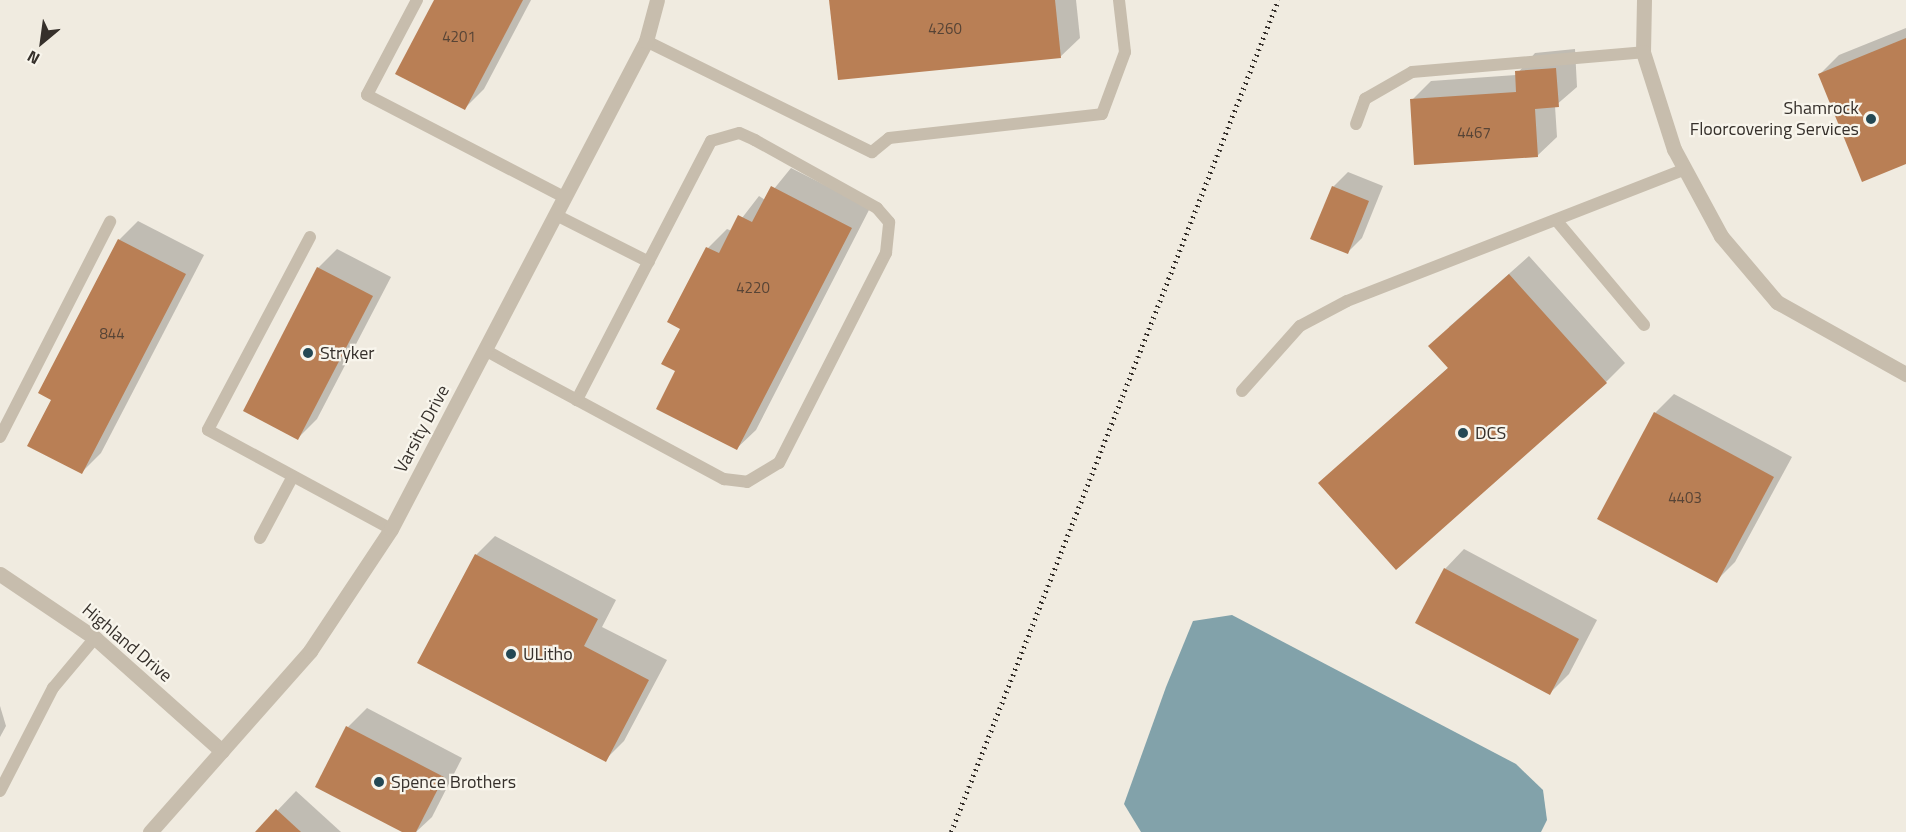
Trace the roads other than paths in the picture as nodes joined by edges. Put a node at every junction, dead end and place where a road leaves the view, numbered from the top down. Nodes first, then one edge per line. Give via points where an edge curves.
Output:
1 (417, 0) edge
2 (657, 0) edge
3 (1119, 0) edge
4 (1644, 0) edge
5 (646, 40) junction
6 (1643, 52) junction
7 (1356, 124) dead end
8 (1685, 170) junction
9 (564, 198) junction
10 (556, 216) junction
11 (1557, 220) junction
12 (110, 222) dead end
13 (310, 237) dead end
14 (649, 262) junction
15 (1644, 325) dead end
16 (485, 350) junction
17 (1906, 374) edge
18 (1242, 391) dead end
19 (577, 400) junction
20 (0, 437) edge
21 (293, 476) junction
22 (391, 529) junction
23 (260, 538) dead end
24 (0, 574) edge
25 (95, 638) junction
26 (222, 751) junction
27 (0, 791) edge
28 (150, 832) edge

1 - 9 lane via 367,96
2 - 5 street, Varsity Drive
3 - 5 lane via 1125,52 1102,114 889,138 872,152
4 - 6 street
5 - 9 street, Varsity Drive
6 - 7 lane via 1412,72 1365,99
6 - 8 street
8 - 11 lane
8 - 17 street via 1721,236 1777,302
9 - 10 street, Varsity Drive
10 - 14 lane
10 - 16 street, Varsity Drive
11 - 15 lane
11 - 18 lane via 1347,301 1300,326
12 - 20 lane
13 - 21 lane via 208,430
14 - 19 lane
14 - 19 lane via 711,141 739,133 877,208 889,222 892,237 779,463 763,477 747,482 724,479
16 - 19 lane
16 - 22 street, Varsity Drive
21 - 22 lane
21 - 23 lane
22 - 26 street, Varsity Drive via 310,651
24 - 25 street, Highland Drive
25 - 26 street, Highland Drive
25 - 27 lane via 53,688
26 - 28 street, Varsity Drive

